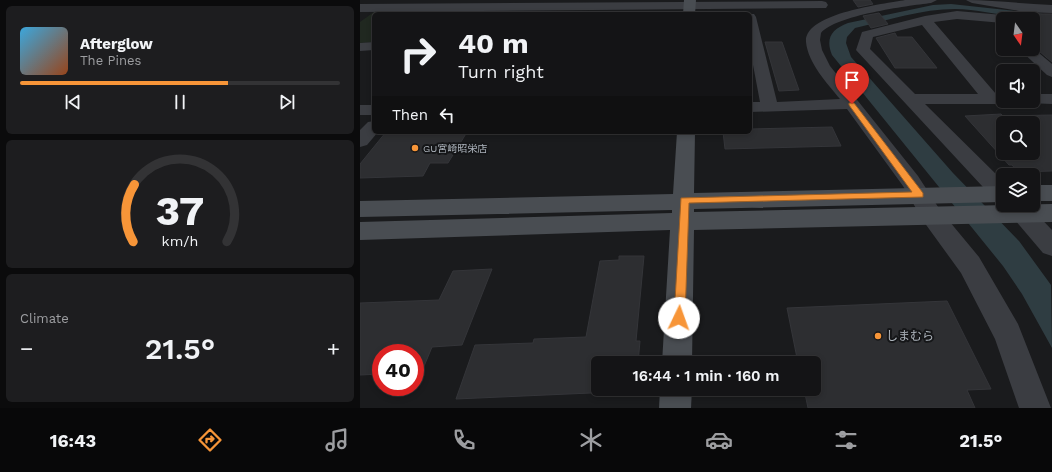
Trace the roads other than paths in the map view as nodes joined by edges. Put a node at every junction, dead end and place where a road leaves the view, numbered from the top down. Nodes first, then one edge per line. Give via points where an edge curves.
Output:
1 (931, 0) edge
2 (972, 0) edge
3 (821, 2) edge
4 (894, 3) edge
5 (690, 6) edge
6 (484, 7) edge
7 (584, 7) edge
8 (360, 8) edge
9 (748, 9) edge
10 (1052, 10) edge
11 (996, 19) edge
12 (832, 20) junction
13 (925, 20) junction
14 (752, 27) edge
15 (372, 46) edge
16 (360, 47) edge
17 (1034, 56) edge
18 (1052, 72) edge
19 (996, 98) edge
20 (911, 99) junction
21 (996, 99) edge
22 (1040, 99) edge
23 (1052, 99) edge
24 (852, 104) junction
25 (752, 107) edge
26 (770, 107) junction
27 (360, 110) edge
28 (372, 110) edge
29 (372, 128) edge
30 (686, 134) edge
31 (360, 141) edge
32 (996, 192) edge
33 (1040, 193) edge
34 (1052, 193) edge
35 (996, 202) edge
36 (933, 205) junction
37 (360, 209) edge
38 (684, 210) junction
39 (1040, 210) edge
40 (1016, 212) edge
41 (1052, 213) edge
42 (360, 231) edge
43 (1052, 246) edge
44 (677, 356) edge
45 (676, 396) edge
46 (675, 408) edge
47 (1035, 408) edge

1 - 4 street
2 - 10 street
3 - 9 street
3 - 12 street
4 - 12 street
5 - 7 street
5 - 9 street
6 - 7 street
6 - 8 street
11 - 13 street via 958,15
12 - 24 street via 820,26 814,34 813,42 820,60
13 - 19 street
13 - 20 street via 866,35 863,50
14 - 26 street
15 - 16 street
17 - 18 street
20 - 21 street
20 - 32 street
22 - 23 street
24 - 26 street
24 - 36 street
25 - 26 street
27 - 28 street
29 - 31 street
30 - 38 street
33 - 34 street
35 - 36 street
36 - 38 street
36 - 47 street via 1008,334
37 - 38 street
38 - 42 street
38 - 44 street
39 - 41 street
40 - 43 street
45 - 46 street

